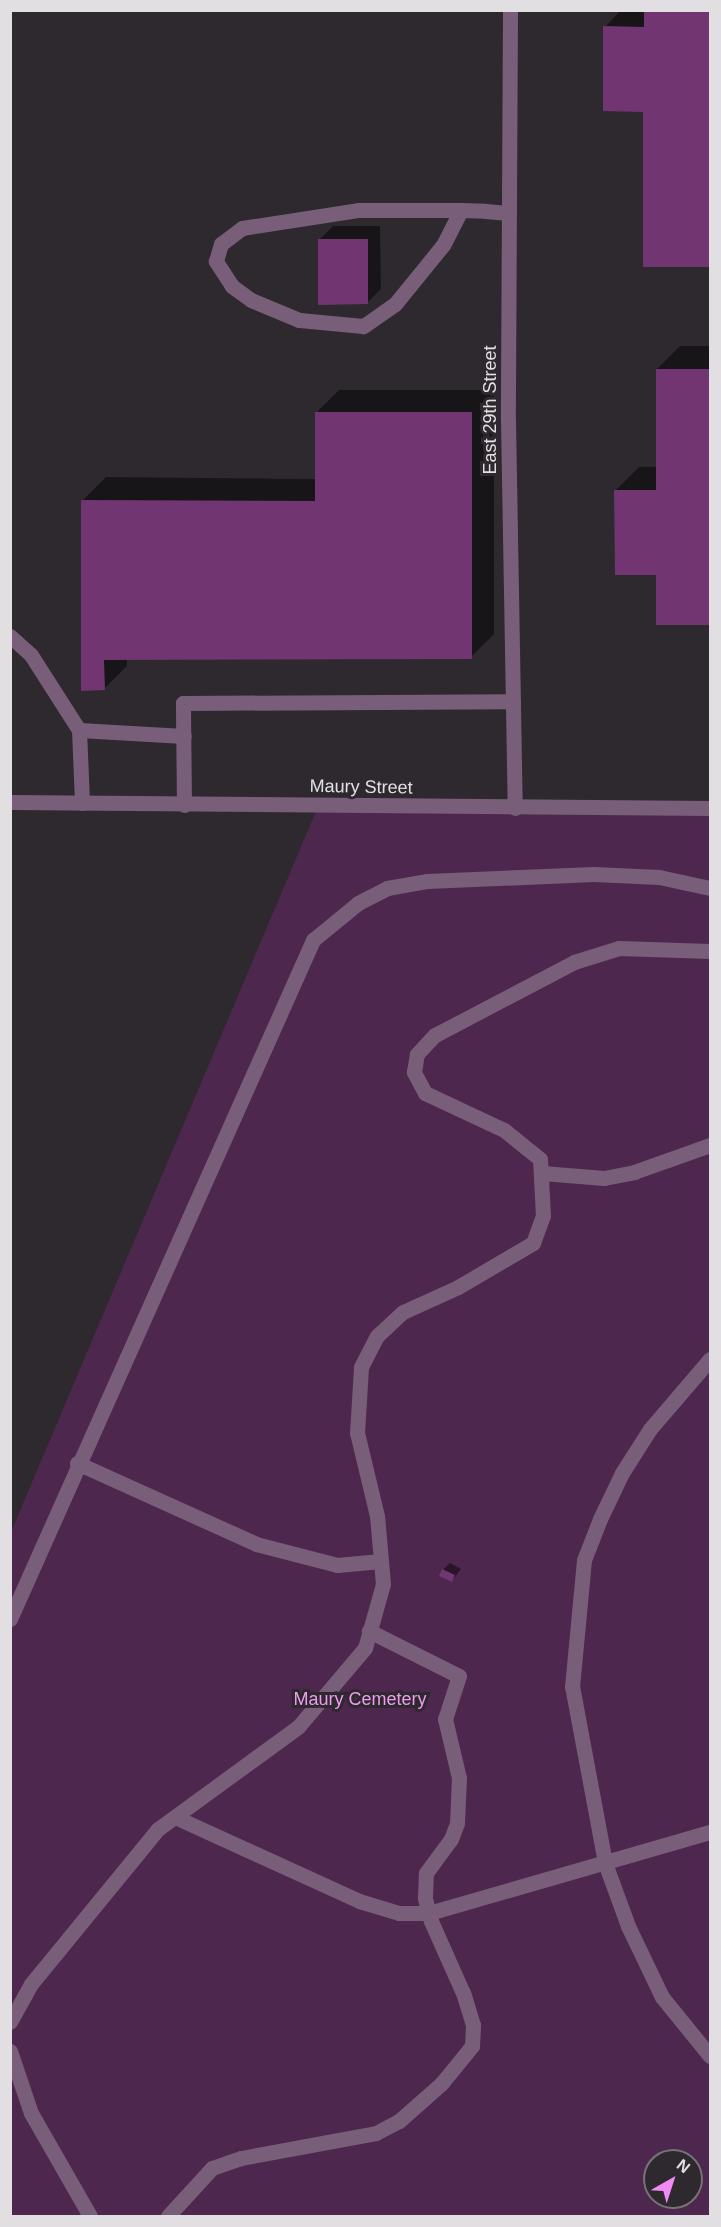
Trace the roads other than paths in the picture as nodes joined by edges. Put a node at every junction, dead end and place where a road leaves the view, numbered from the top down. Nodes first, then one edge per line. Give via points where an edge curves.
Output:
1 (510, 10) edge
2 (461, 210) junction
3 (509, 213) junction
4 (10, 636) edge
5 (513, 701) junction
6 (79, 730) junction
7 (184, 736) junction
8 (10, 802) edge
9 (82, 803) junction
10 (184, 804) junction
11 (515, 808) junction
12 (711, 808) edge
13 (711, 888) edge
14 (711, 951) edge
15 (711, 1145) edge
16 (542, 1173) junction
17 (711, 1359) edge
18 (77, 1464) junction
19 (381, 1561) junction
20 (10, 1619) edge
21 (369, 1631) junction
22 (175, 1817) junction
23 (711, 1832) edge
24 (605, 1863) junction
25 (429, 1912) junction
26 (10, 2022) edge
27 (10, 2051) edge
28 (711, 2056) edge
29 (90, 2217) edge
30 (168, 2217) edge

1 - 3 street, East 29th Street
2 - 2 street via 358,210 242,228 221,244 216,261 232,286 251,300 299,320 363,326 395,304 443,245
2 - 3 street
3 - 5 street, East 29th Street
4 - 6 street via 31,655
5 - 7 street via 183,703
5 - 11 street, East 29th Street
6 - 7 street
6 - 9 street
7 - 10 street
8 - 9 street, Maury Street
9 - 10 street, Maury Street
10 - 11 street, Maury Street
11 - 12 street, Maury Street
13 - 18 street via 659,877 594,874 427,881 387,888 329,924 313,940 299,969
14 - 16 street via 619,948 574,962 435,1035 417,1054 414,1072 425,1093 504,1130 540,1159
15 - 16 street via 634,1172 604,1178
16 - 19 street via 543,1216 533,1243 468,1281 403,1312 377,1336 361,1367 357,1433 377,1516
17 - 24 street via 650,1429 622,1473 584,1560 572,1686
18 - 19 street via 256,1544 337,1564
18 - 20 street
19 - 21 street via 383,1584
21 - 22 street via 365,1648 298,1727
21 - 25 street via 459,1676 445,1719 459,1778 458,1822 426,1873
22 - 25 street via 359,1901 399,1912
22 - 26 street via 158,1829 99,1898 31,1984
23 - 24 street
24 - 25 street
24 - 28 street via 628,1926 662,1997
25 - 30 street via 473,2025 472,2046 463,2061 399,2121 376,2133 241,2158 212,2168
27 - 29 street via 32,2113

